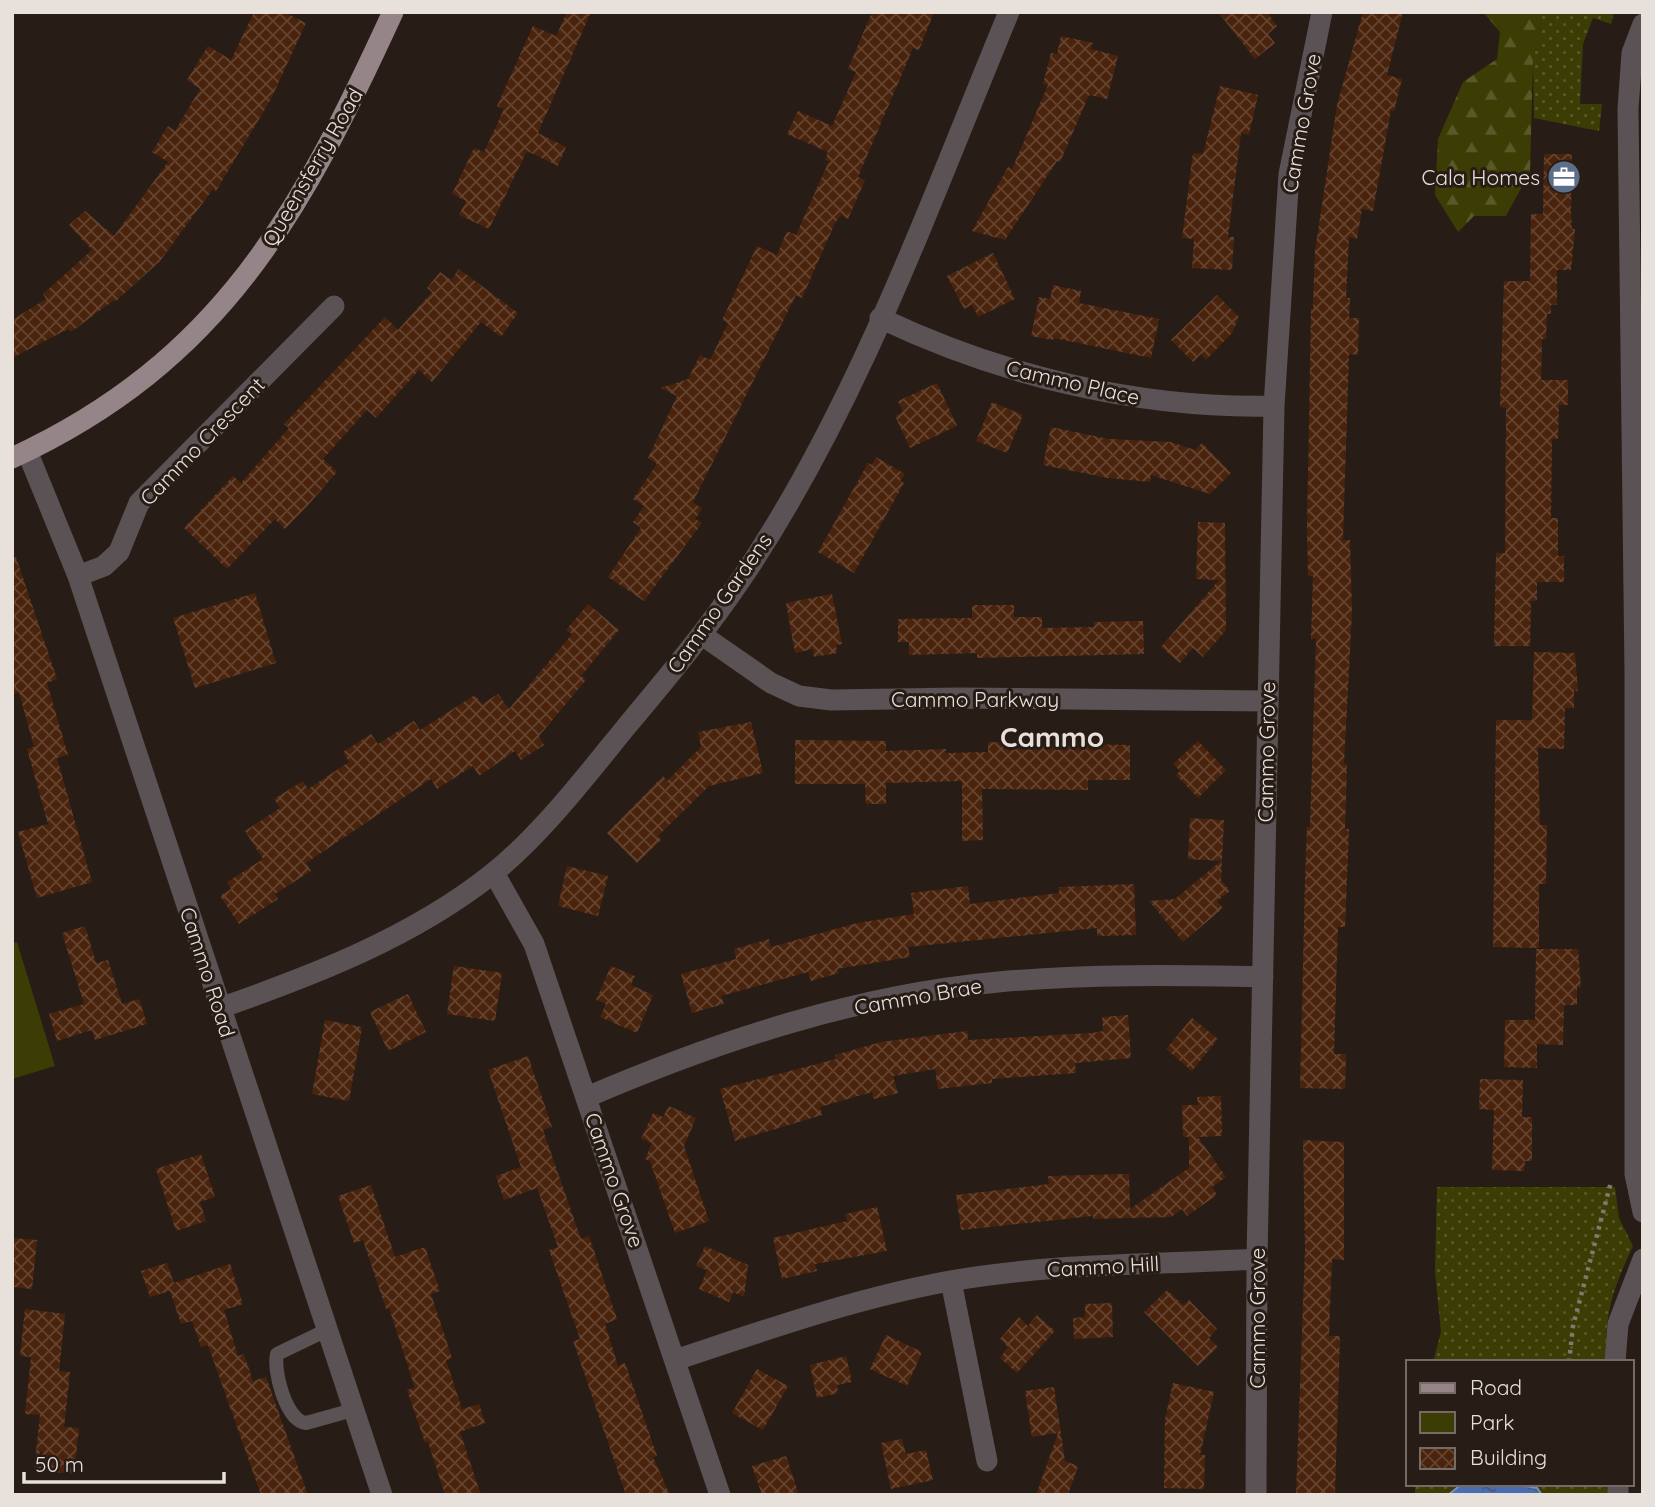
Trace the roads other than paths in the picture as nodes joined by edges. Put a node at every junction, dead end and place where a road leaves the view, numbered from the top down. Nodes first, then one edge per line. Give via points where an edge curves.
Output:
1 (393, 12) edge
2 (1009, 12) edge
3 (1322, 12) edge
4 (1643, 24) edge
5 (1638, 54) edge
6 (334, 306) dead end
7 (880, 318) junction
8 (1638, 376) edge
9 (1274, 406) junction
10 (20, 454) edge
11 (78, 576) junction
12 (702, 635) junction
13 (1639, 671) edge
14 (1267, 701) junction
15 (494, 873) junction
16 (1263, 977) junction
17 (1640, 978) edge
18 (220, 1008) junction
19 (587, 1097) junction
20 (1643, 1212) edge
21 (1257, 1259) junction
22 (1643, 1259) edge
23 (951, 1281) junction
24 (327, 1331) junction
25 (675, 1360) junction
26 (1615, 1360) edge
27 (353, 1410) junction
28 (986, 1461) dead end
29 (382, 1495) edge
30 (720, 1495) edge
31 (1256, 1495) edge

1 - 10 main road, Queensferry Road via 342,123 286,222 221,308 162,364 87,418
2 - 7 street, Cammo Gardens
3 - 9 street, Cammo Grove via 1289,174
4 - 5 street
5 - 8 street via 1628,109
6 - 11 street, Cammo Crescent via 139,503 119,552 104,566
7 - 9 street, Cammo Place via 954,350 1099,391 1144,399
7 - 12 street, Cammo Gardens via 795,490
8 - 13 street
9 - 14 street, Cammo Grove
10 - 11 street, Cammo Road
11 - 18 street, Cammo Road
12 - 14 street, Cammo Parkway via 771,683 799,696 831,700
12 - 15 street, Cammo Gardens via 573,792
13 - 17 street
14 - 16 street, Cammo Grove
15 - 18 street, Cammo Gardens via 435,914 350,958
15 - 19 street, Cammo Grove via 534,944
16 - 19 street, Cammo Brae via 1089,977 998,982 916,994 807,1018 700,1050
16 - 21 street, Cammo Grove
17 - 20 street via 1635,1174
18 - 24 street, Cammo Road
19 - 25 street, Cammo Grove
21 - 23 street, Cammo Hill via 1039,1269
21 - 31 street, Cammo Grove
22 - 26 street via 1618,1324
23 - 25 street, Cammo Hill via 795,1319
23 - 28 street
24 - 27 street, Cammo Road
24 - 27 lane via 277,1354 276,1374 291,1414 299,1422
25 - 30 street, Cammo Grove
27 - 29 street, Cammo Road

